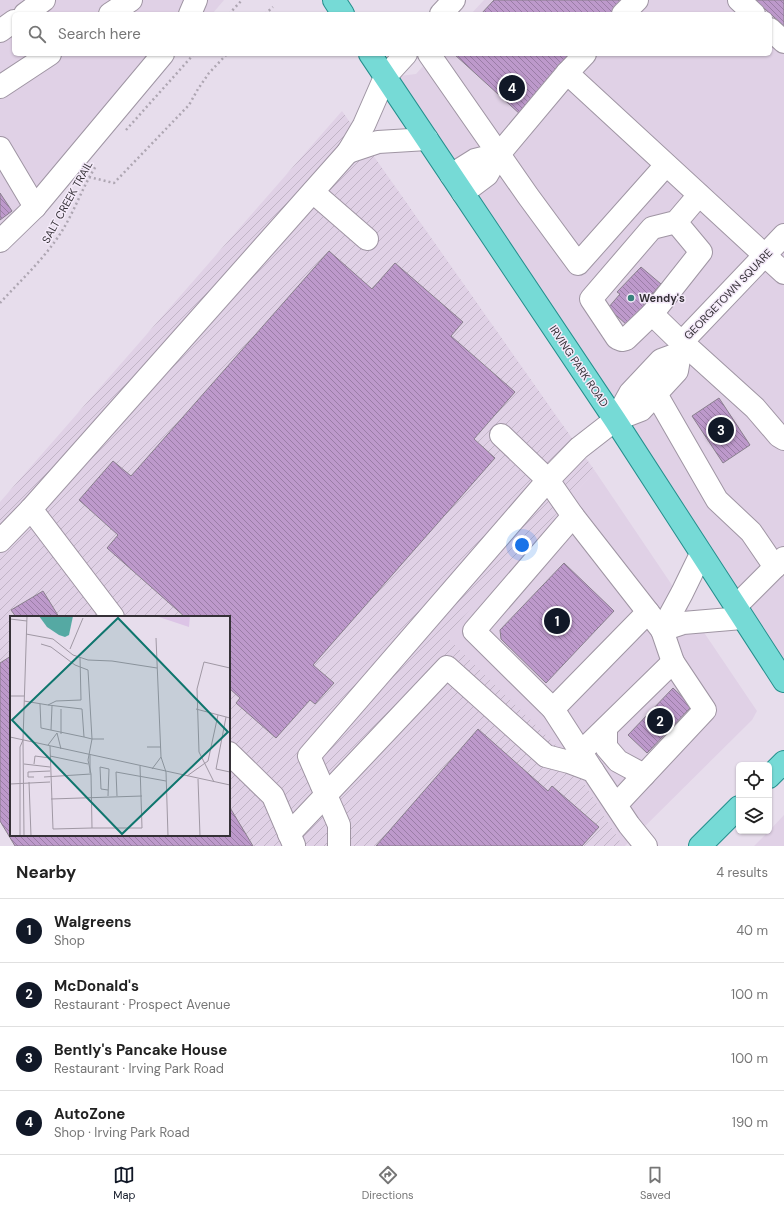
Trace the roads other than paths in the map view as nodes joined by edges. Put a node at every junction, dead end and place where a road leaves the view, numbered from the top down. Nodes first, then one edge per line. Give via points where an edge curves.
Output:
1 (44, 0) edge
2 (131, 0) edge
3 (196, 0) edge
4 (334, 0) edge
5 (454, 0) edge
6 (637, 0) edge
7 (739, 0) edge
8 (27, 12) edge
9 (113, 12) edge
10 (191, 12) edge
11 (342, 12) edge
12 (443, 12) edge
13 (625, 12) edge
14 (752, 12) edge
15 (12, 22) edge
16 (0, 31) edge
17 (772, 31) edge
18 (784, 42) edge
19 (47, 56) edge
20 (161, 56) edge
21 (371, 56) edge
22 (404, 56) edge
23 (430, 56) edge
24 (583, 56) edge
25 (567, 73) junction
26 (385, 77) junction
27 (0, 87) edge
28 (427, 139) junction
29 (0, 148) edge
30 (348, 152) junction
31 (500, 154) junction
32 (666, 164) junction
33 (451, 175) junction
34 (313, 192) junction
35 (463, 193) junction
36 (699, 195) junction
37 (35, 206) junction
38 (676, 222) junction
39 (784, 235) edge
40 (366, 240) dead end
41 (0, 241) edge
42 (764, 256) junction
43 (784, 273) edge
44 (652, 314) junction
45 (683, 347) junction
46 (656, 394) junction
47 (615, 420) junction
48 (501, 435) dead end
49 (784, 439) edge
50 (548, 480) junction
51 (31, 509) junction
52 (573, 516) junction
53 (0, 541) edge
54 (701, 554) junction
55 (781, 561) edge
56 (648, 612) junction
57 (739, 612) junction
58 (112, 616) edge
59 (662, 630) junction
60 (673, 662) junction
61 (784, 681) edge
62 (553, 709) junction
63 (606, 728) junction
64 (581, 752) junction
65 (230, 754) edge
66 (784, 762) edge
67 (593, 771) junction
68 (772, 774) edge
69 (644, 775) junction
70 (326, 795) junction
71 (616, 805) junction
72 (736, 810) edge
73 (292, 840) edge
74 (339, 846) edge
75 (646, 846) edge
76 (700, 846) edge

1 - 8 street
2 - 9 street
3 - 10 street
4 - 11 main road
5 - 12 street
6 - 13 street
7 - 14 street
15 - 16 street
17 - 18 street
19 - 27 street
20 - 37 street
21 - 26 main road, IRVING PARK ROAD
22 - 26 street
23 - 31 street
24 - 25 street
25 - 31 street
25 - 32 street
26 - 28 main road, IRVING PARK ROAD
26 - 30 street via 364,125
28 - 30 street via 378,142
28 - 33 main road, IRVING PARK ROAD
29 - 37 street
30 - 34 street
31 - 32 street via 578,264
31 - 33 street via 475,160
31 - 35 street via 488,175
32 - 36 street
33 - 35 main road, IRVING PARK ROAD
34 - 40 street
34 - 51 street
35 - 47 main road, IRVING PARK ROAD
36 - 38 street
36 - 42 street
37 - 41 street
38 - 44 street via 701,252
38 - 44 street via 652,228 592,299 617,338 622,340
39 - 42 street, GEORGETOWN SQUARE
42 - 43 street
42 - 45 street, GEORGETOWN SQUARE
44 - 45 street
45 - 46 street, GEORGETOWN SQUARE via 676,371
45 - 47 street, GEORGETOWN SQUARE via 661,360 630,393
45 - 49 street via 755,408
46 - 47 street, GEORGETOWN SQUARE via 641,410
46 - 55 street via 718,500
47 - 50 street via 579,448
47 - 54 main road, IRVING PARK ROAD
48 - 50 street
50 - 52 street
50 - 70 street via 309,756
51 - 53 street
51 - 58 street
52 - 56 street
52 - 62 street via 474,631
54 - 57 main road, IRVING PARK ROAD
54 - 59 street
55 - 57 street
56 - 59 street
56 - 62 street
57 - 59 street
57 - 61 main road, IRVING PARK ROAD
59 - 60 street
60 - 63 street
60 - 69 street via 705,710
62 - 64 street
63 - 64 street
63 - 69 street via 606,747 618,761
64 - 67 street
65 - 73 street via 273,796
66 - 68 main road
67 - 70 street via 546,756 447,667
67 - 71 street
69 - 71 street
70 - 73 street
70 - 74 street via 338,825
71 - 75 street
72 - 76 main road

